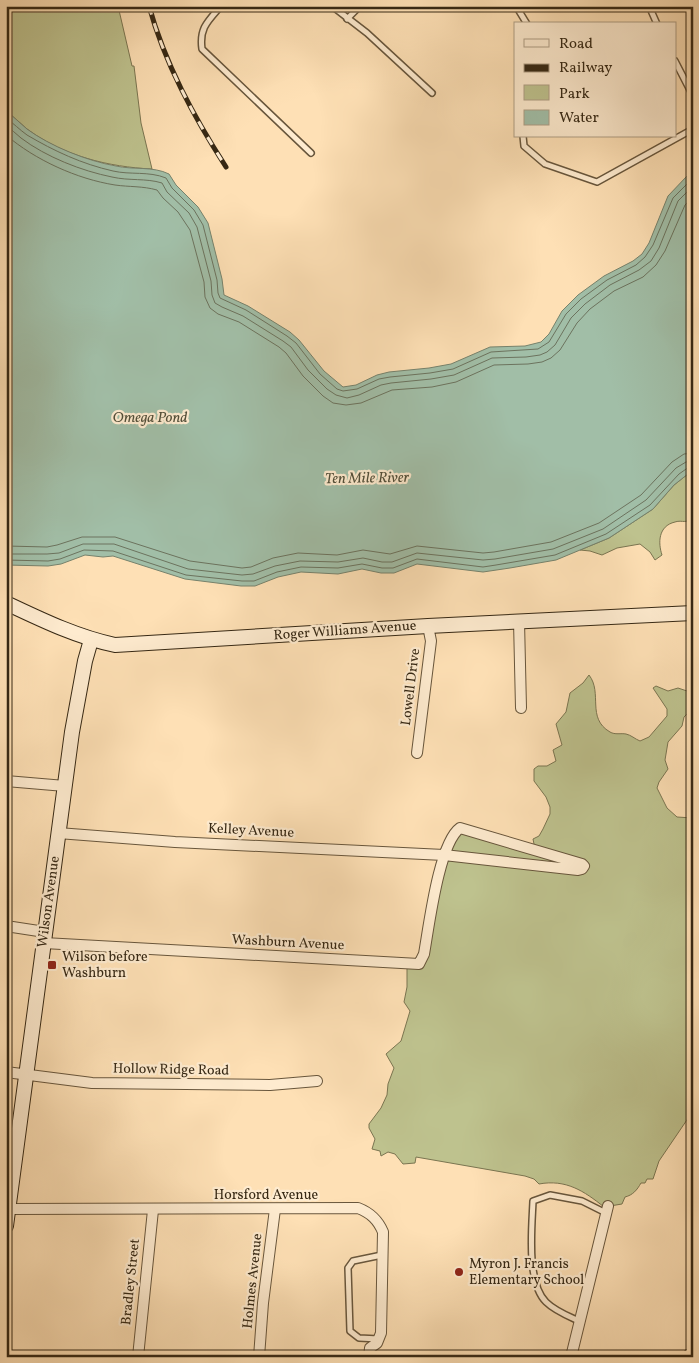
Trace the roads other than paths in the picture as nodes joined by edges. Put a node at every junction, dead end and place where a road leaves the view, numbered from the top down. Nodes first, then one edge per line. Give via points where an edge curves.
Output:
1 (221, 6) edge
2 (332, 6) edge
3 (360, 6) edge
4 (516, 6) edge
5 (649, 6) edge
6 (347, 19) junction
7 (526, 22) edge
8 (656, 22) edge
9 (676, 62) edge
10 (432, 93) dead end
11 (693, 96) edge
12 (693, 128) edge
13 (523, 138) edge
14 (675, 138) edge
15 (676, 138) edge
16 (311, 153) dead end
17 (6, 603) edge
18 (693, 613) edge
19 (519, 621) junction
20 (428, 626) junction
21 (91, 640) junction
22 (521, 708) dead end
23 (417, 752) dead end
24 (6, 781) edge
25 (65, 786) junction
26 (58, 833) junction
27 (444, 855) junction
28 (6, 926) edge
29 (45, 938) junction
30 (6, 1072) edge
31 (25, 1075) junction
32 (317, 1081) dead end
33 (8, 1193) edge
34 (9, 1209) junction
35 (276, 1209) junction
36 (607, 1209) joint
37 (153, 1210) junction
38 (6, 1226) edge
39 (383, 1255) junction
40 (579, 1321) junction
41 (379, 1339) junction
42 (693, 1356) edge
43 (138, 1357) edge
44 (259, 1357) edge
45 (369, 1357) edge
46 (571, 1357) edge
47 (689, 1357) edge

1 - 16 lane via 205,25 200,38 202,49
2 - 6 lane
3 - 6 lane
4 - 7 lane
5 - 8 lane
6 - 10 lane via 367,33
9 - 11 lane
12 - 15 lane
13 - 14 lane via 524,146 545,164 597,182
17 - 21 main road, Roger Williams Avenue
18 - 19 main road, Roger Williams Avenue
19 - 20 main road, Roger Williams Avenue
19 - 22 street
20 - 21 main road, Roger Williams Avenue via 136,644
20 - 23 street, Lowell Drive via 431,641
21 - 25 main road, Wilson Avenue via 72,732
24 - 25 street
25 - 26 main road, Wilson Avenue
26 - 27 street, Kelley Avenue
26 - 29 main road, Wilson Avenue
27 - 27 street, Kelley Avenue via 460,828 584,866 578,870
27 - 29 street, Washburn Avenue via 424,954 419,964
28 - 29 street, Washburn Avenue
29 - 31 main road, Wilson Avenue
30 - 31 street, Hollow Ridge Road
31 - 32 street, Hollow Ridge Road via 101,1083 270,1085
31 - 33 main road, Wilson Avenue
33 - 34 main road, Wilson Avenue
34 - 37 street, Horsford Avenue
34 - 38 main road, Wilson Avenue
35 - 37 street, Horsford Avenue
35 - 39 street, Horsford Avenue via 358,1208 366,1211 378,1221 383,1232
35 - 44 street, Holmes Avenue
36 - 40 street
36 - 40 lane via 550,1194 534,1201 532,1244 535,1284 545,1301
37 - 43 street, Bradley Street
39 - 41 street, Horsford Avenue
39 - 41 lane via 353,1260 348,1268 350,1331 359,1338
40 - 46 street
41 - 45 street, Horsford Avenue via 370,1348
42 - 47 main road

